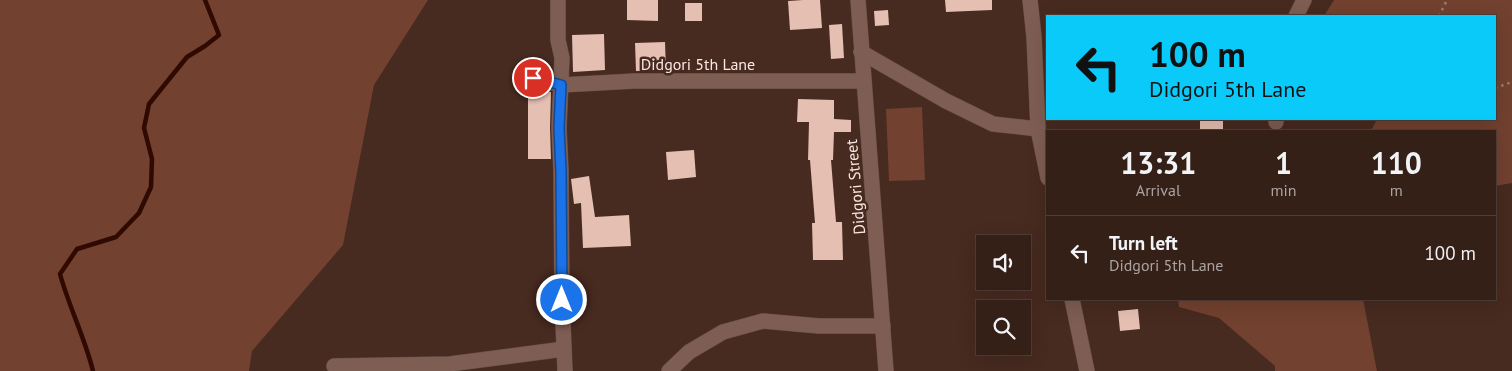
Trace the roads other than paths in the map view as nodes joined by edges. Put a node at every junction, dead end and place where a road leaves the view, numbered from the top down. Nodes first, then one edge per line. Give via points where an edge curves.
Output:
1 (558, 0) edge
2 (858, 0) edge
3 (1030, 0) edge
4 (1304, 0) edge
5 (1296, 15) edge
6 (862, 52) junction
7 (533, 78) dead end
8 (864, 81) junction
9 (561, 85) junction
10 (1038, 128) junction
11 (1046, 168) edge
12 (1072, 300) edge
13 (883, 326) junction
14 (564, 349) junction
15 (334, 366) dead end
16 (565, 371) edge
17 (669, 371) edge
18 (886, 371) edge
19 (1087, 371) edge

1 - 9 street
2 - 6 street, Didgori Street
3 - 10 street
4 - 5 street
6 - 8 street, Didgori Street
6 - 10 street via 993,124
7 - 9 street, Didgori 5th Lane
8 - 9 street, Didgori 5th Lane via 634,81
8 - 13 street, Didgori Street
9 - 14 street
10 - 11 street
12 - 19 street
13 - 17 street via 819,326 763,320 723,332 689,352
13 - 18 street, Didgori Street
14 - 15 street via 450,364
14 - 16 street

